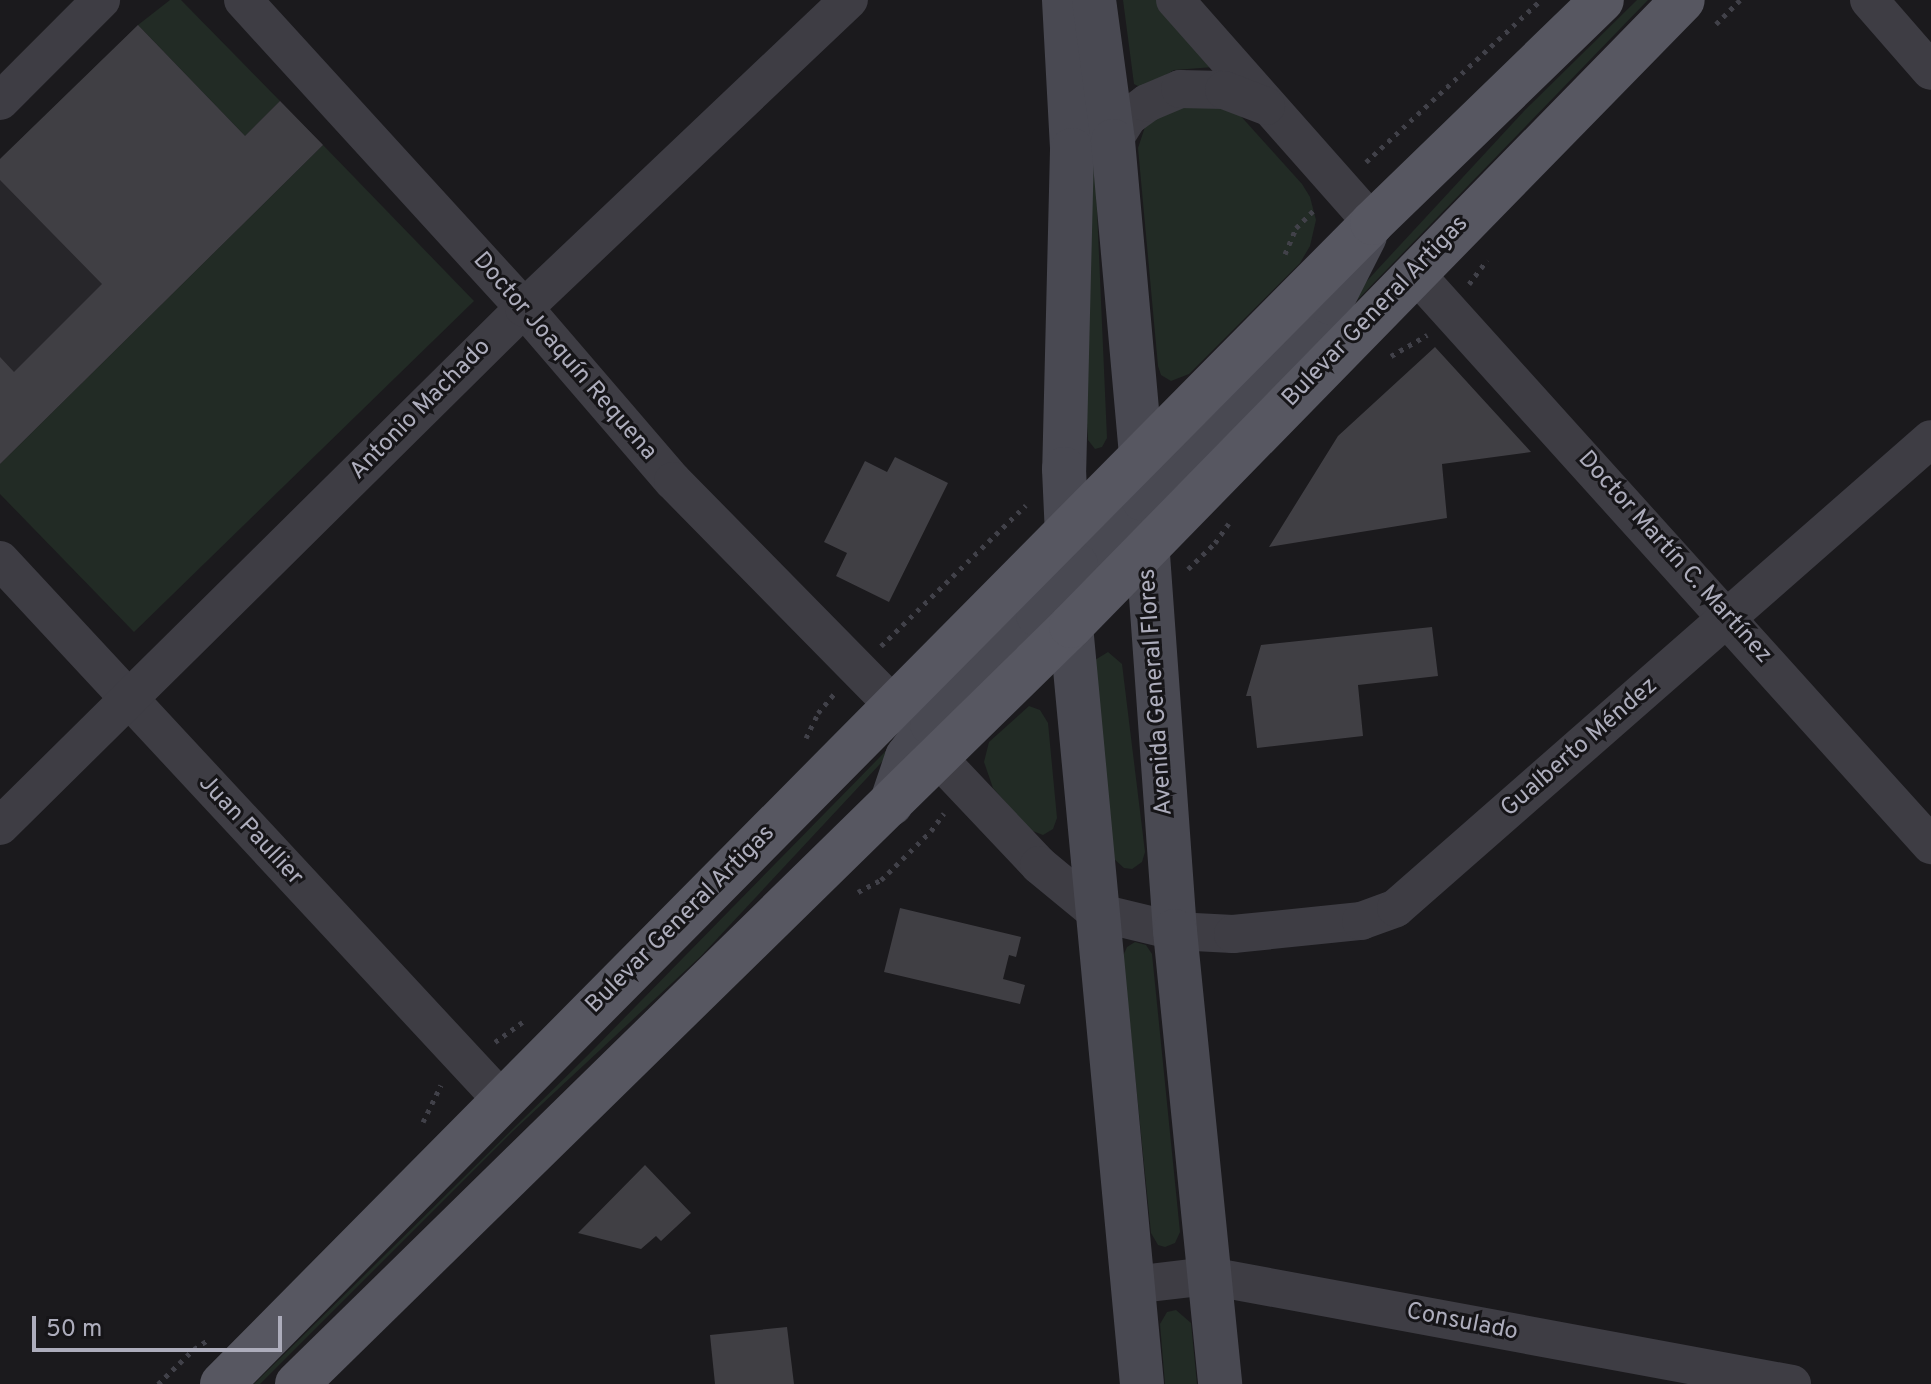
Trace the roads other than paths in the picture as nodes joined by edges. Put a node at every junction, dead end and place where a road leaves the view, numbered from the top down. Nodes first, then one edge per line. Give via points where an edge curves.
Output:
1 (101, 0) edge
2 (243, 0) edge
3 (849, 0) edge
4 (1064, 0) edge
5 (1094, 0) edge
6 (1175, 0) edge
7 (1602, 0) edge
8 (1683, 0) edge
9 (1869, 0) edge
10 (1931, 71) edge
11 (0, 101) edge
12 (1269, 107) junction
13 (1113, 141) junction
14 (1372, 223) junction
15 (1414, 272) junction
16 (524, 308) junction
17 (1931, 439) edge
18 (1142, 478) junction
19 (1067, 530) junction
20 (1146, 549) junction
21 (0, 560) edge
22 (1069, 574) junction
23 (1729, 618) junction
24 (1071, 626) junction
25 (128, 700) junction
26 (894, 706) junction
27 (937, 757) junction
28 (891, 804) junction
29 (0, 826) edge
30 (1931, 845) edge
31 (1096, 912) junction
32 (1175, 931) junction
33 (502, 1100) junction
34 (1209, 1276) junction
35 (1132, 1285) junction
36 (1780, 1383) edge
37 (222, 1384) edge
38 (297, 1384) edge
39 (1142, 1384) edge
40 (1220, 1384) edge

1 - 11 street
2 - 16 street, Doctor Joaquín Requena
3 - 16 street, Antonio Machado
4 - 19 main road via 1072,150
5 - 13 main road, Avenida General Flores
6 - 12 street
7 - 14 main road, Bulevar General Artigas
8 - 15 main road, Bulevar General Artigas
9 - 10 street
12 - 13 street via 1224,90 1180,89 1128,117
12 - 14 street
13 - 18 main road, Avenida General Flores
14 - 18 main road, Bulevar General Artigas
15 - 20 main road, Bulevar General Artigas
15 - 23 street, Doctor Martín C. Martínez
16 - 25 street, Antonio Machado
16 - 26 street, Doctor Joaquín Requena via 673,481
17 - 23 street, Gualberto Méndez
18 - 19 main road, Bulevar General Artigas
18 - 20 main road, Avenida General Flores
18 - 22 main road, Bulevar General Artigas via 1127,491
18 - 24 main road, Bulevar General Artigas
19 - 22 main road
19 - 26 main road, Bulevar General Artigas
20 - 24 main road, Bulevar General Artigas
20 - 32 main road, Avenida General Flores
21 - 25 street, Juan Paullier
22 - 24 main road
22 - 28 main road, Bulevar General Artigas via 1038,615 932,724 907,757
23 - 30 street, Doctor Martín C. Martínez
23 - 32 street, Gualberto Méndez via 1396,908 1361,921 1233,934
24 - 27 main road, Bulevar General Artigas
24 - 31 main road
25 - 29 street, Antonio Machado
25 - 33 street, Juan Paullier
26 - 33 main road, Bulevar General Artigas
27 - 28 main road, Bulevar General Artigas
27 - 31 street via 1039,865
28 - 38 main road, Bulevar General Artigas
31 - 32 street
31 - 35 main road
32 - 34 main road, Avenida General Flores
33 - 37 main road, Bulevar General Artigas
34 - 35 street, Consulado
34 - 36 street, Consulado
34 - 40 main road, Avenida General Flores
35 - 39 main road

